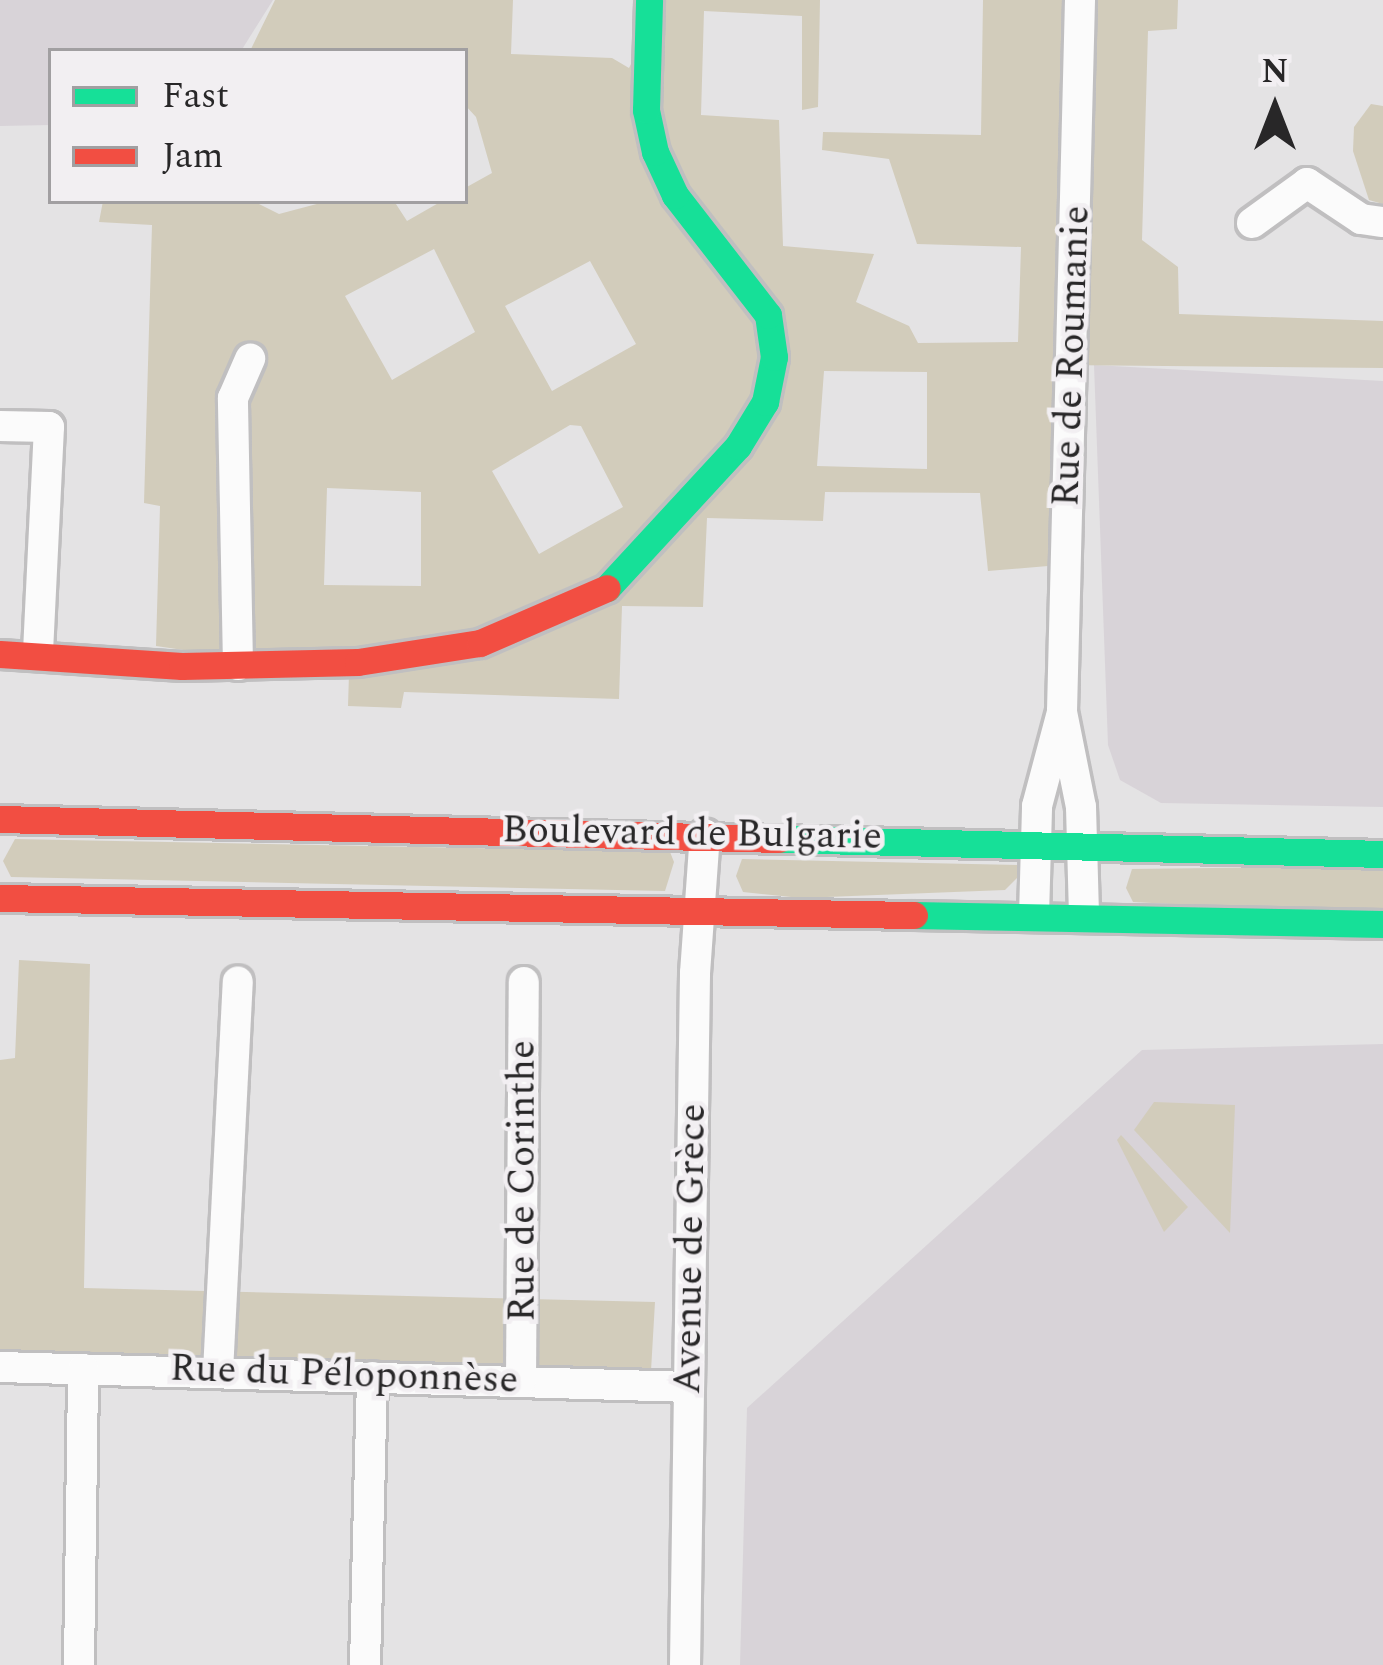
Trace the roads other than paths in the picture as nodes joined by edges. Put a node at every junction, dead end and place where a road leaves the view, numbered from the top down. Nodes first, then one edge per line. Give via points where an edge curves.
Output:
1 (649, 0) edge
2 (1080, 0) edge
3 (1383, 222) edge
4 (1252, 223) dead end
5 (250, 359) dead end
6 (0, 426) edge
7 (0, 654) edge
8 (38, 654) junction
9 (238, 665) junction
10 (1062, 712) junction
11 (0, 819) edge
12 (705, 834) junction
13 (1035, 843) junction
14 (1083, 844) junction
15 (1383, 854) edge
16 (0, 898) edge
17 (700, 910) junction
18 (1034, 916) junction
19 (1084, 917) junction
20 (1383, 924) edge
21 (238, 982) dead end
22 (524, 982) dead end
23 (0, 1366) edge
24 (83, 1369) junction
25 (218, 1372) junction
26 (373, 1377) junction
27 (521, 1380) junction
28 (689, 1387) junction
29 (79, 1665) edge
30 (365, 1665) edge
31 (685, 1665) edge

1 - 9 street via 646,110 655,152 675,195 768,315 774,358 765,402 738,446 605,590 480,643 358,662
2 - 10 street, Rue de Roumanie
3 - 4 street via 1361,219 1307,183
5 - 9 street via 233,398
6 - 8 street via 49,428
7 - 8 street
8 - 9 street
10 - 13 street, Rue de Roumanie
10 - 14 street, Rue de Roumanie
11 - 12 street, Boulevard de Bulgarie
12 - 13 street, Boulevard de Bulgarie
12 - 17 street, Avenue de Grèce
13 - 14 street, Boulevard de Bulgarie
13 - 18 street, Rue de Roumanie
14 - 15 street, Boulevard de Bulgarie
14 - 19 street, Rue de Roumanie
16 - 17 street, Boulevard de Bulgarie
17 - 18 street, Boulevard de Bulgarie
17 - 28 street, Avenue de Grèce
18 - 19 street, Boulevard de Bulgarie
19 - 20 street, Boulevard de Bulgarie
21 - 25 street
22 - 27 street, Rue de Corinthe
23 - 24 street, Rue du Péloponnèse
24 - 25 street, Rue du Péloponnèse
24 - 29 street
25 - 26 street, Rue du Péloponnèse
26 - 27 street, Rue du Péloponnèse
26 - 30 street
27 - 28 street, Rue du Péloponnèse
28 - 31 street, Avenue de Grèce

